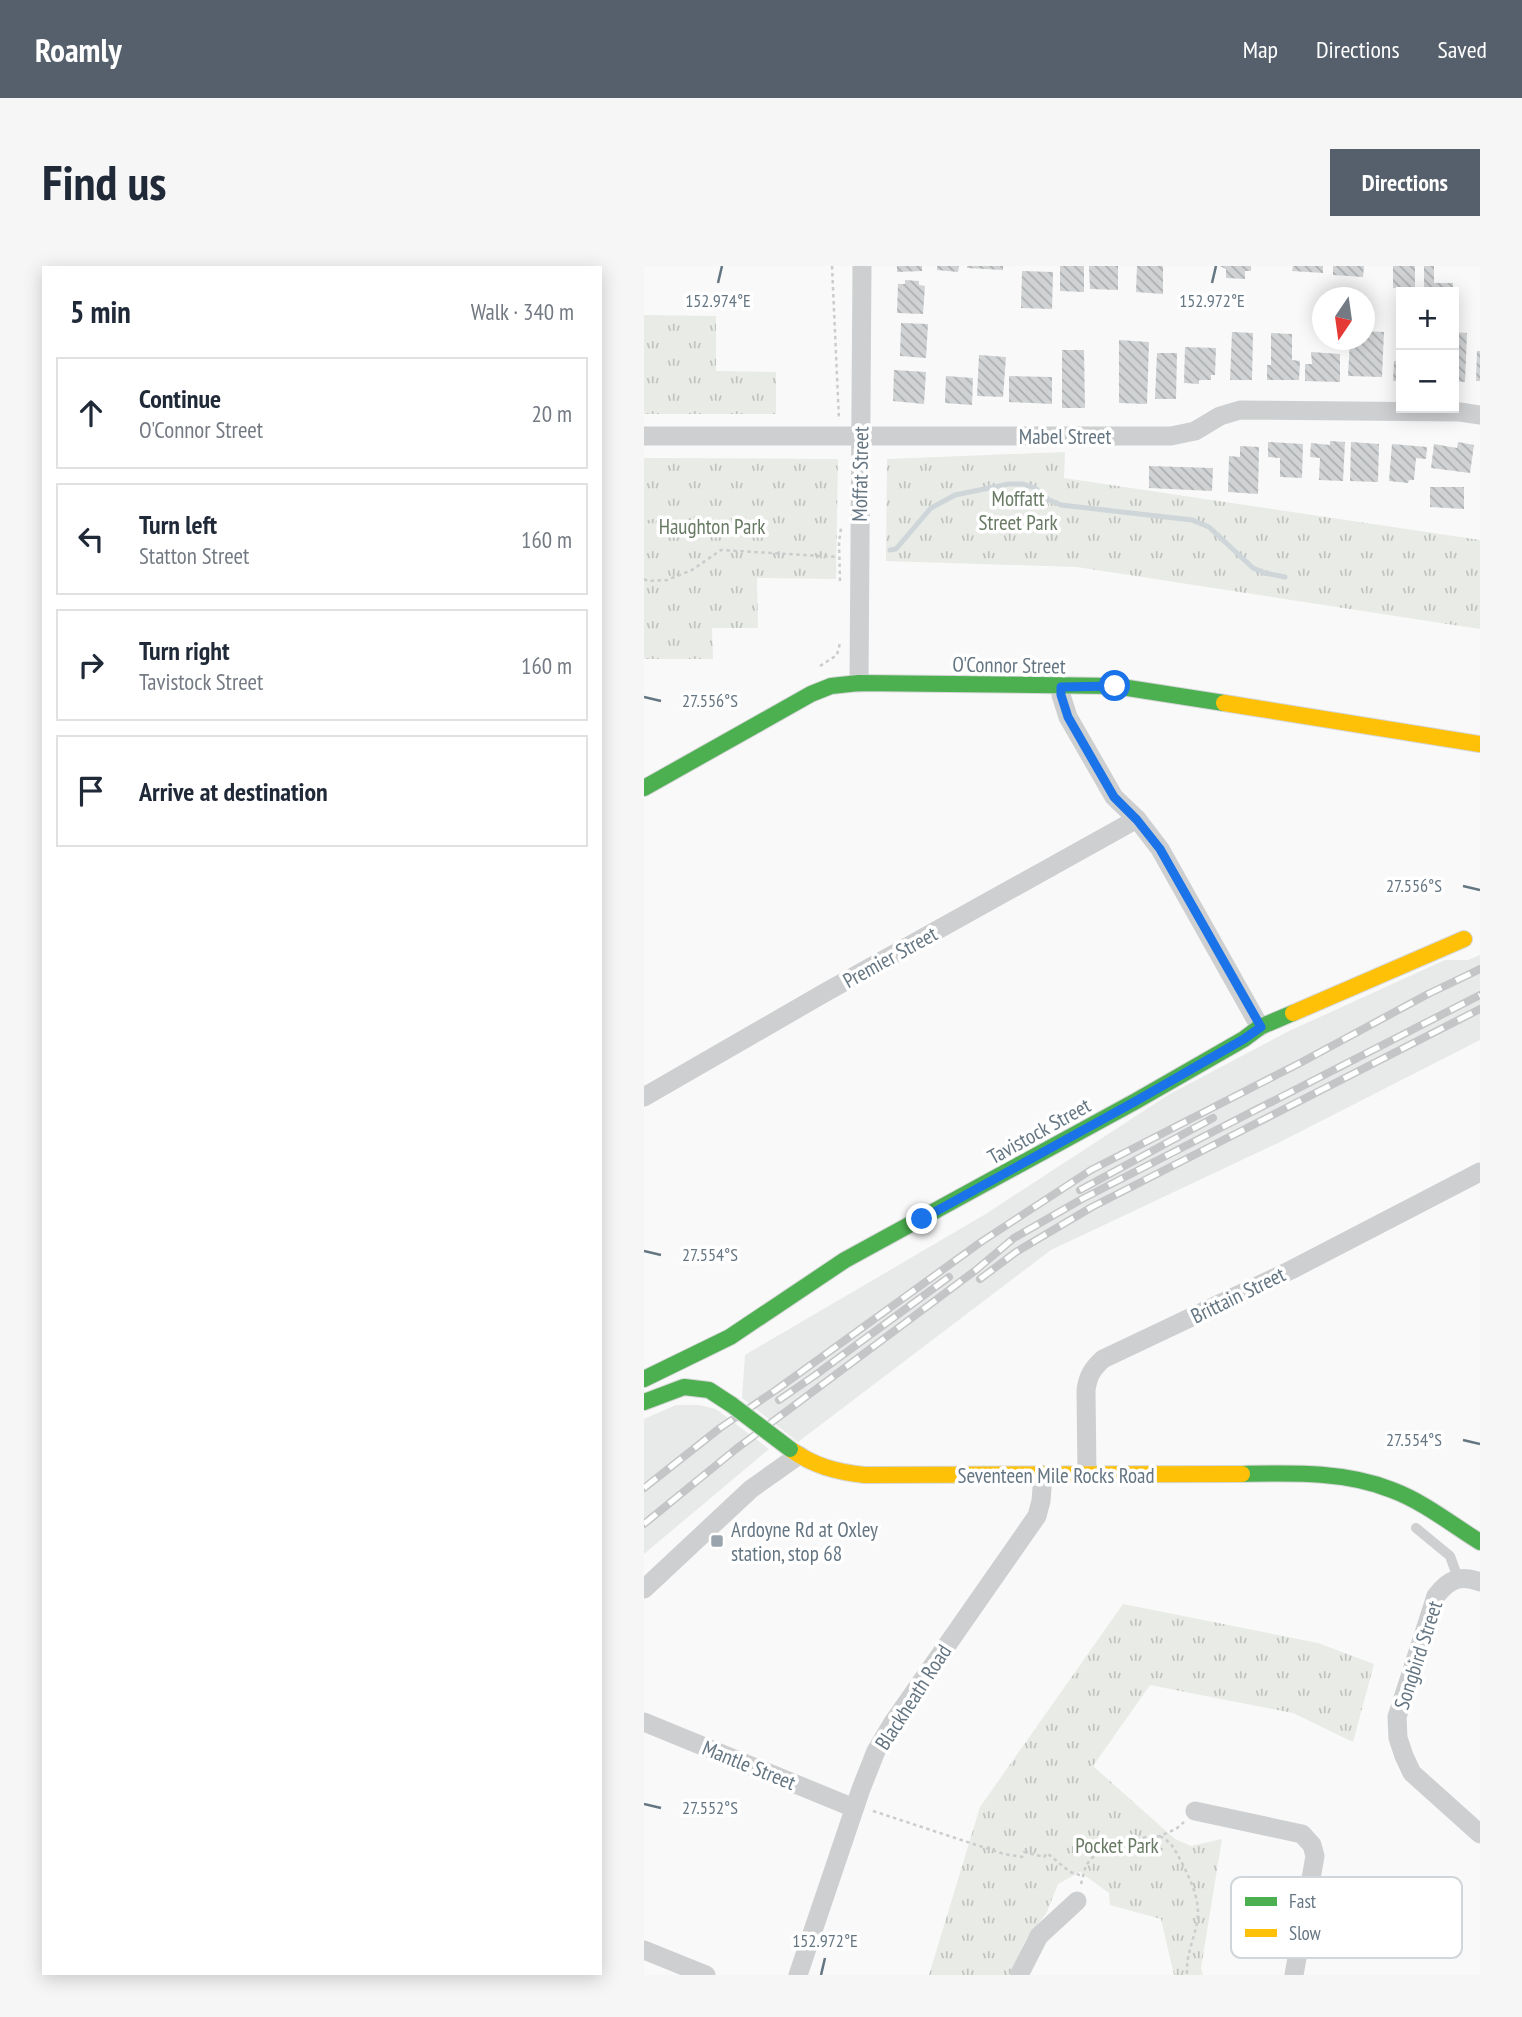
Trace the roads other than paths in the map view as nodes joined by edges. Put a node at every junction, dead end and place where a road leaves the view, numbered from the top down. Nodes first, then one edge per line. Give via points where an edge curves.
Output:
1 (862, 266) edge
2 (1480, 415) edge
3 (644, 436) edge
4 (861, 437) junction
5 (859, 683) junction
6 (1061, 687) junction
7 (1480, 744) edge
8 (644, 788) edge
9 (1137, 820) junction
10 (1468, 939) dead end
11 (1261, 1027) junction
12 (644, 1097) edge
13 (1480, 1172) edge
14 (644, 1379) edge
15 (644, 1402) edge
16 (794, 1452) junction
17 (1043, 1475) junction
18 (1087, 1475) junction
19 (1416, 1528) dead end
20 (1480, 1542) edge
21 (1458, 1578) junction
22 (1480, 1582) edge
23 (644, 1589) edge
24 (644, 1722) edge
25 (859, 1808) junction
26 (1195, 1811) road end
27 (1480, 1834) edge
28 (1311, 1877) edge
29 (1077, 1901) road end
30 (644, 1950) edge
31 (706, 1975) edge
32 (798, 1975) edge
33 (1019, 1975) edge

1 - 4 street, Moffat Street
2 - 4 street, Mabel Street via 1240,410 1195,431 1171,436
3 - 4 street, Mabel Street
4 - 5 street, Moffat Street via 849,558
5 - 6 street, O'Connor Street
5 - 8 street, O'Connor Street via 811,694
6 - 7 street, O'Connor Street via 1115,686
6 - 9 street via 1068,717 1114,797
9 - 11 street via 1160,849
9 - 12 street, Premier Street
10 - 11 street, Tavistock Street
11 - 14 street, Tavistock Street via 845,1260 730,1336
13 - 18 street, Brittain Street via 1291,1270 1103,1359 1092,1370 1086,1390
15 - 16 street, Seventeen Mile Rocks Road, bridge via 684,1387 709,1390
16 - 17 street, Seventeen Mile Rocks Road via 815,1466 865,1475
16 - 23 street
17 - 18 street, Seventeen Mile Rocks Road
17 - 25 street, Blackheath Road via 1037,1516 892,1724 876,1751
18 - 20 street, Seventeen Mile Rocks Road via 1348,1478 1400,1494
19 - 21 lane via 1450,1556
21 - 22 street
21 - 27 street, Songbird Street via 1436,1596 1397,1717 1398,1738 1412,1773
24 - 25 street, Mantle Street
25 - 32 street, Blackheath Road
26 - 28 street via 1302,1834 1315,1856
29 - 33 street via 1039,1937
30 - 31 street

